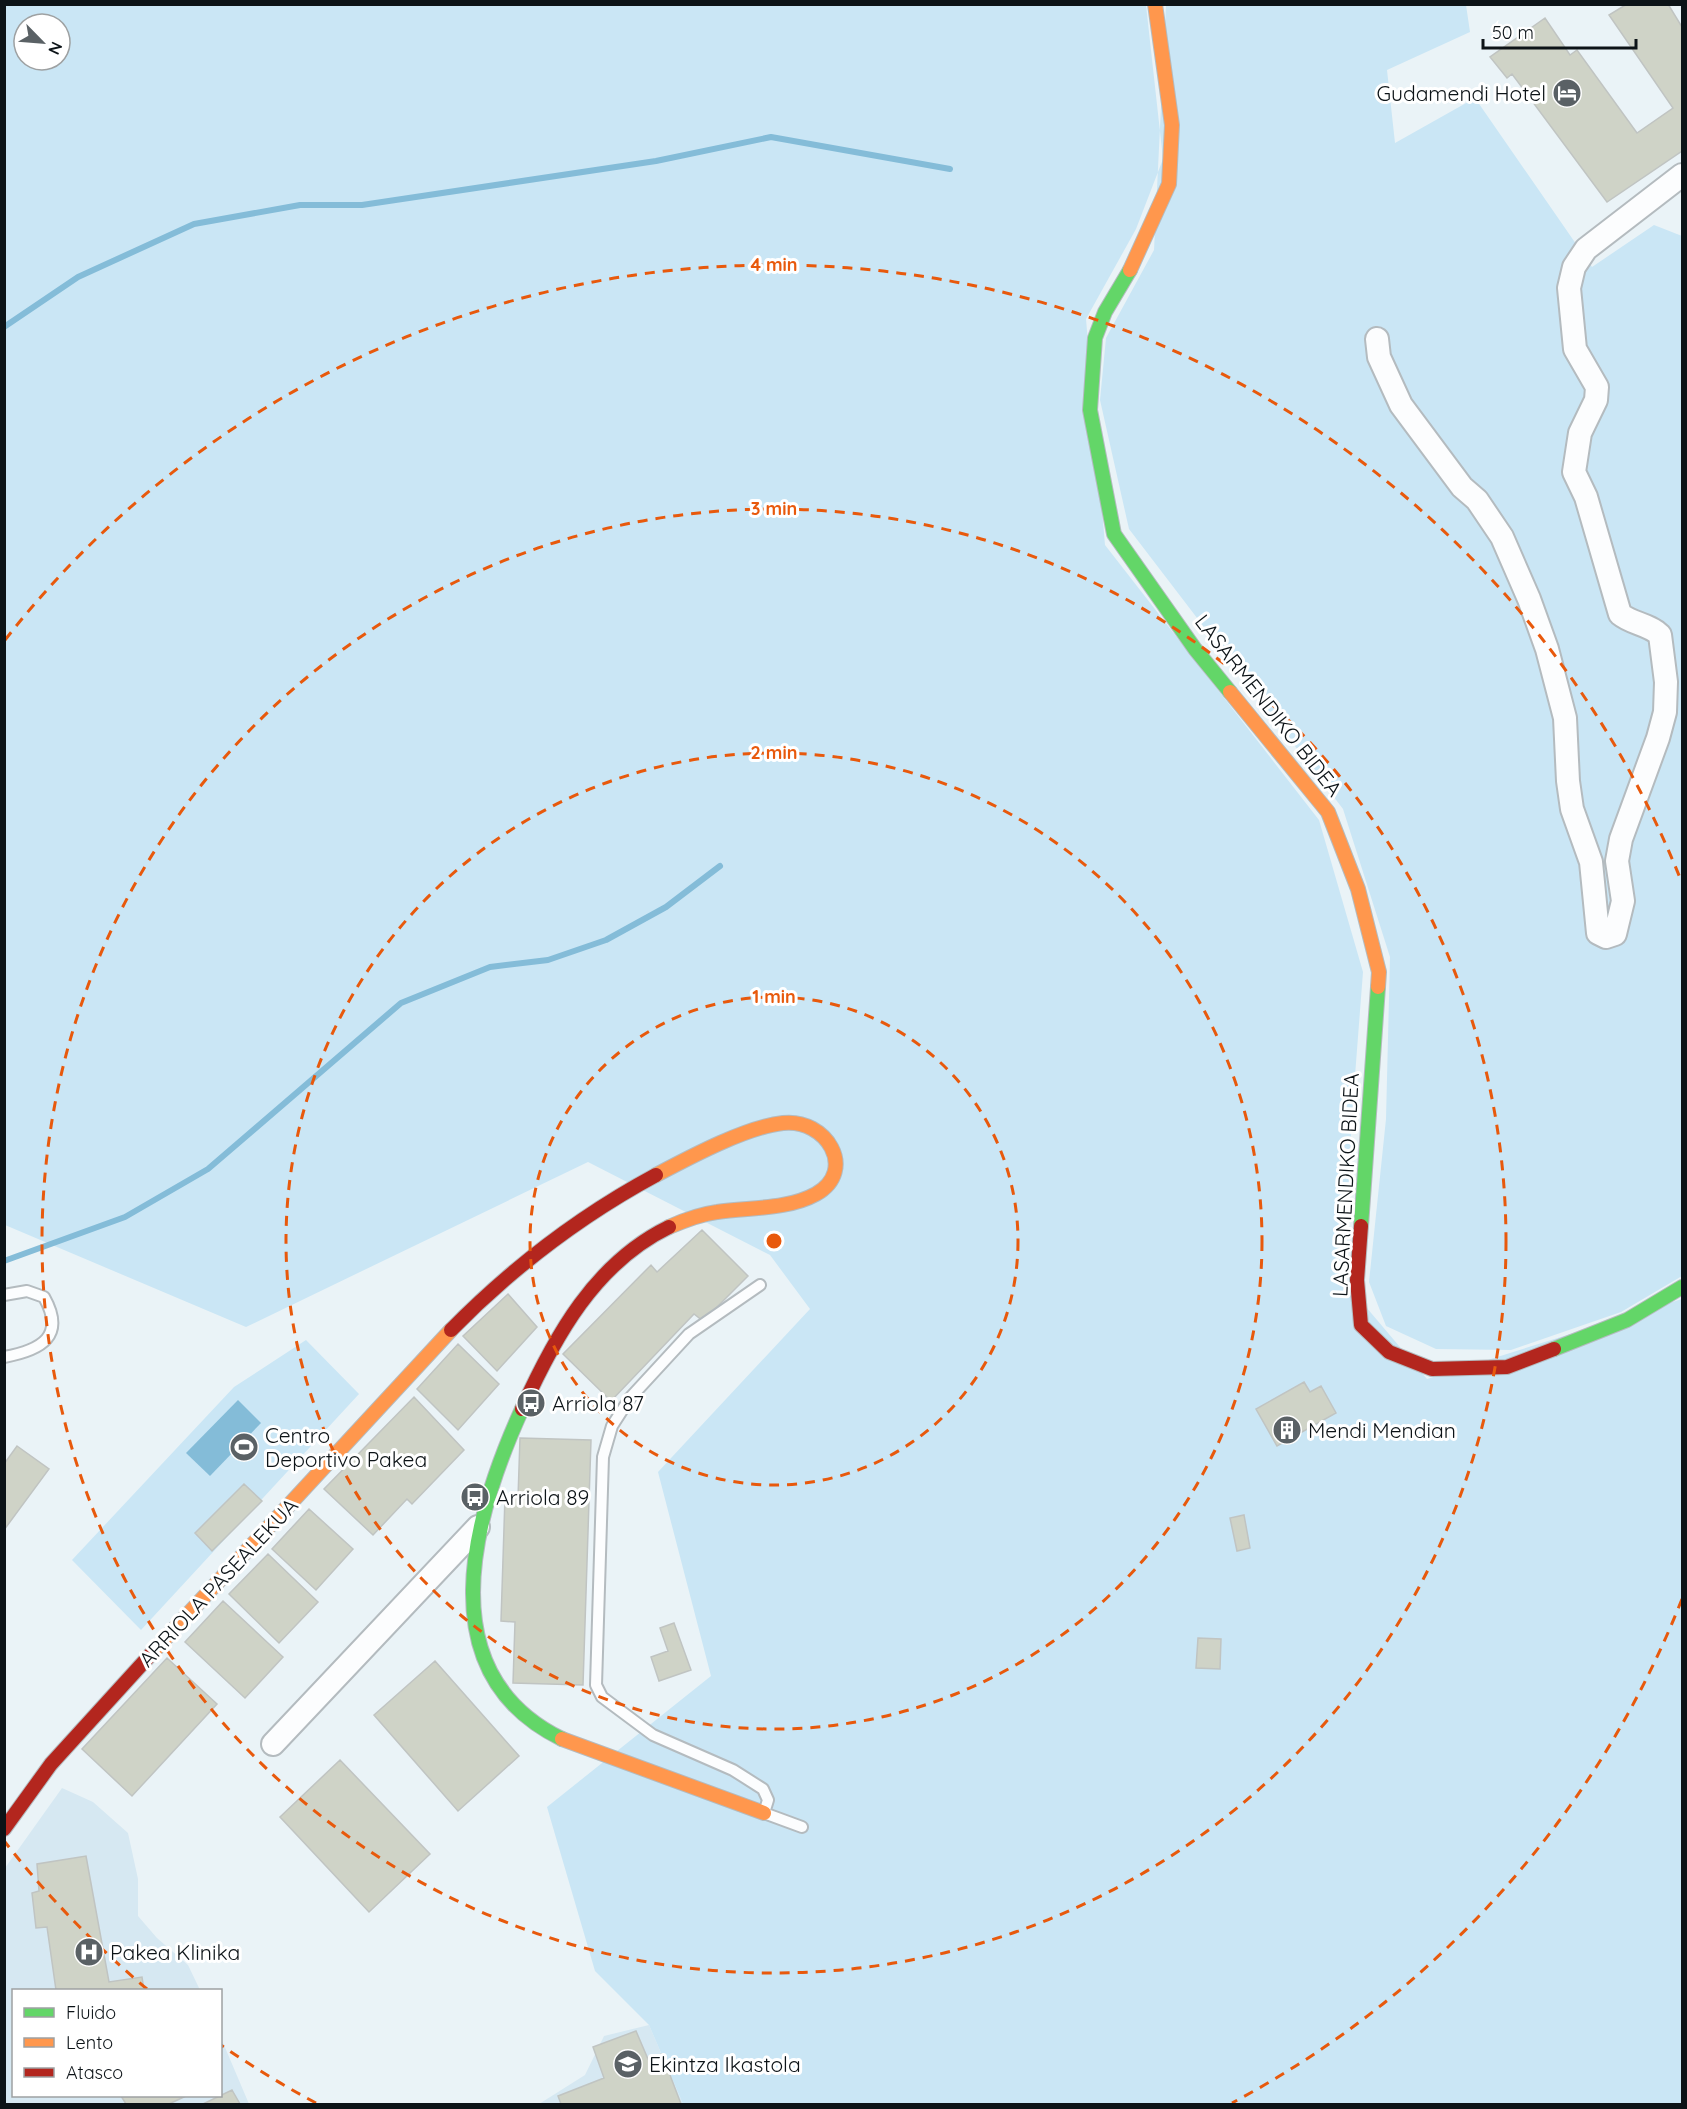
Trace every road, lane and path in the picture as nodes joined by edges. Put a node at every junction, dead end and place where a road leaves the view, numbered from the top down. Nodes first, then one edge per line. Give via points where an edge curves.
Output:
1 (1155, 4) edge
2 (1683, 175) edge
3 (1377, 339) dead end
4 (760, 1285) dead end
5 (1683, 1287) edge
6 (4, 1295) edge
7 (4, 1357) edge
8 (478, 1527) junction
9 (273, 1744) dead end
10 (764, 1813) junction
11 (802, 1827) dead end
12 (4, 1829) edge

1 - 5 street, LASARMENDIKO BIDEA via 1172,125 1169,184 1138,257 1105,312 1095,338 1090,410 1114,534 1195,649 1328,812 1358,888 1379,972 1357,1280 1361,1325 1389,1352 1432,1370 1507,1367 1628,1320
2 - 3 street via 1586,249 1574,267 1569,288 1575,349 1597,387 1596,400 1580,433 1574,472 1586,497 1620,614 1660,635 1666,682 1665,712 1658,738 1621,839 1617,861 1623,901 1615,934 1606,937 1598,933 1591,862 1572,808 1565,718 1547,649 1520,577 1502,537 1478,500 1462,487 1401,405 1378,357
4 - 10 lane via 689,1334 630,1398 612,1426 603,1457 596,1685 602,1697 653,1736 733,1770 764,1789 768,1800
6 - 7 lane via 27,1291 44,1297 52,1312 53,1325 48,1339 33,1350
8 - 9 street, ARRIOLA PASEALEKUA
8 - 10 street, ARRIOLA PASEALEKUA via 473,1595 476,1631 486,1667 507,1700 542,1730 578,1748
8 - 12 street, ARRIOLA PASEALEKUA via 525,1397 559,1336 607,1268 657,1234 691,1218 815,1196 832,1181 836,1169 831,1146 818,1129 793,1122 777,1125 676,1164 591,1213 502,1281 408,1376 66,1748
10 - 11 lane

